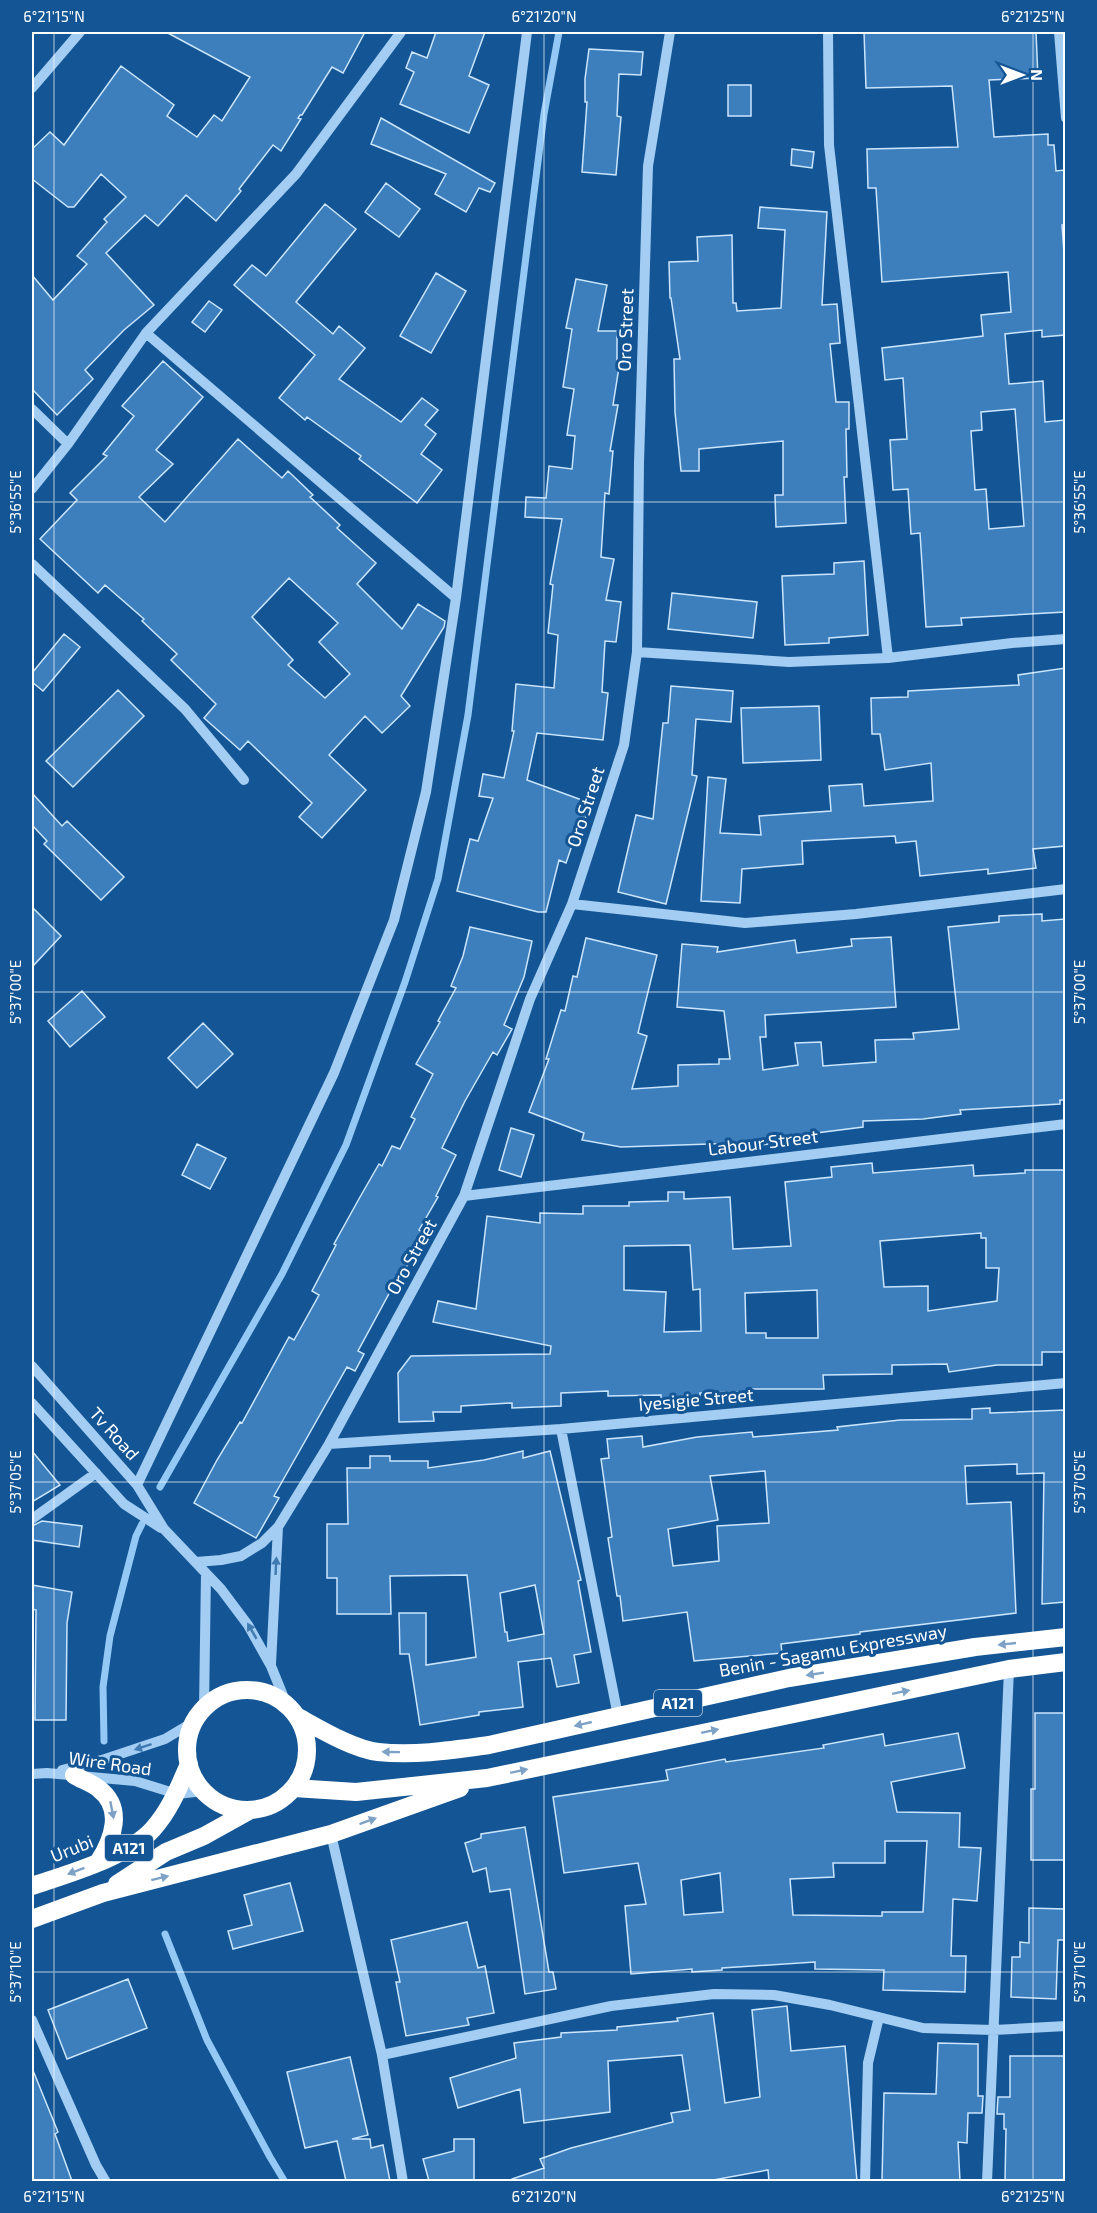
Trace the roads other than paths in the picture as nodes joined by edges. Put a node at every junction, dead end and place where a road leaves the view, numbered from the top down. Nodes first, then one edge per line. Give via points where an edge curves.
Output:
1 (80, 32) edge
2 (401, 32) edge
3 (527, 32) edge
4 (670, 32) edge
5 (828, 32) edge
6 (1059, 32) edge
7 (32, 88) edge
8 (1065, 118) edge
9 (146, 333) junction
10 (32, 409) edge
11 (68, 444) junction
12 (32, 489) edge
13 (32, 564) edge
14 (456, 598) junction
15 (1065, 639) edge
16 (637, 652) junction
17 (888, 658) junction
18 (244, 780) dead end
19 (1065, 889) edge
20 (572, 903) junction
21 (1065, 1124) edge
22 (464, 1196) junction
23 (32, 1366) edge
24 (1065, 1383) edge
25 (32, 1403) edge
26 (561, 1429) junction
27 (329, 1444) junction
28 (96, 1473) junction
29 (137, 1485) junction
30 (32, 1518) edge
31 (278, 1527) junction
32 (164, 1529) junction
33 (196, 1562) junction
34 (206, 1573) junction
35 (1065, 1638) edge
36 (1065, 1662) edge
37 (271, 1666) junction
38 (1009, 1669) junction
39 (285, 1703) junction
40 (199, 1714) junction
41 (618, 1716) junction
42 (298, 1717) junction
43 (189, 1764) junction
44 (47, 1773) junction
45 (32, 1774) edge
46 (74, 1775) junction
47 (487, 1778) junction
48 (294, 1788) junction
49 (204, 1791) junction
50 (177, 1794) junction
51 (249, 1811) junction
52 (331, 1834) junction
53 (99, 1861) junction
54 (32, 1886) edge
55 (103, 1893) junction
56 (37, 1917) edge
57 (879, 2017) junction
58 (32, 2020) edge
59 (1065, 2026) edge
60 (994, 2030) junction
61 (382, 2055) junction
62 (106, 2181) edge
63 (403, 2181) edge
64 (865, 2181) edge
65 (987, 2181) edge

1 - 7 street
2 - 9 street via 296,174
3 - 14 street
4 - 16 street, Oro Street via 648,166
5 - 17 street via 829,145
6 - 8 street
9 - 11 street
9 - 14 street
10 - 11 street
11 - 12 street
13 - 18 street via 185,710
14 - 29 street via 426,792 394,920 334,1073
15 - 17 street
16 - 17 street via 789,662
16 - 20 street, Oro Street via 624,746
19 - 20 street via 745,923
20 - 22 street, Oro Street via 530,999
21 - 22 street, Labour Street
22 - 27 street, Oro Street
23 - 29 street, Tv Road
24 - 26 street, Iyesigie Street
25 - 28 street, Tv Road
26 - 27 street, Iyesigie Street
26 - 41 street
27 - 31 street, Oro Street
28 - 30 street
28 - 32 street, Tv Road via 124,1504
29 - 32 street, Tv Road
31 - 33 street, Oro Street via 241,1556
37 -> 31 street, Oro Street
32 - 33 street, Tv Road
33 - 34 street, Tv Road
37 -> 34 street, Tv Road via 249,1625
34 - 40 street
35 -> 41 highway, Benin - Sagamu Expressway / A121 via 975,1647 789,1678
36 - 38 highway, A121
37 - 39 street, Tv Road
47 -> 38 highway, A121
38 - 60 street
39 - 40 highway, A121 via 266,1692 244,1690 222,1695
39 - 42 highway, A121
40 - 43 highway, A121 via 190,1734
40 -> 44 street, Wire Road via 165,1739
41 -> 42 highway, Benin - Sagamu Expressway / A121 via 440,1752 376,1752 335,1737
42 - 48 highway, A121 via 306,1734 307,1754
43 - 49 highway
43 - 50 highway, Urubi / A121
44 - 45 street, Wire Road
44 - 46 street, Wire Road
46 - 50 street, Wire Road via 135,1781
46 -> 53 highway, A121 via 99,1788 111,1800 114,1830
47 - 48 highway, A121 via 356,1792
52 -> 47 highway, A121
48 - 51 highway, A121 via 266,1808
49 - 50 street, Wire Road
49 - 51 highway via 232,1809
50 - 53 highway, Urubi / A121 via 141,1841
51 - 55 highway, A121 via 166,1852
55 -> 52 highway, A121
52 - 61 street
53 -> 54 highway, Urubi / A121
55 - 56 highway, A121
57 - 60 street via 923,2028
57 - 61 street via 774,1995 714,1995 611,2006
57 - 64 street via 868,2063
58 - 62 street
59 - 60 street
60 - 65 street
61 - 63 street

